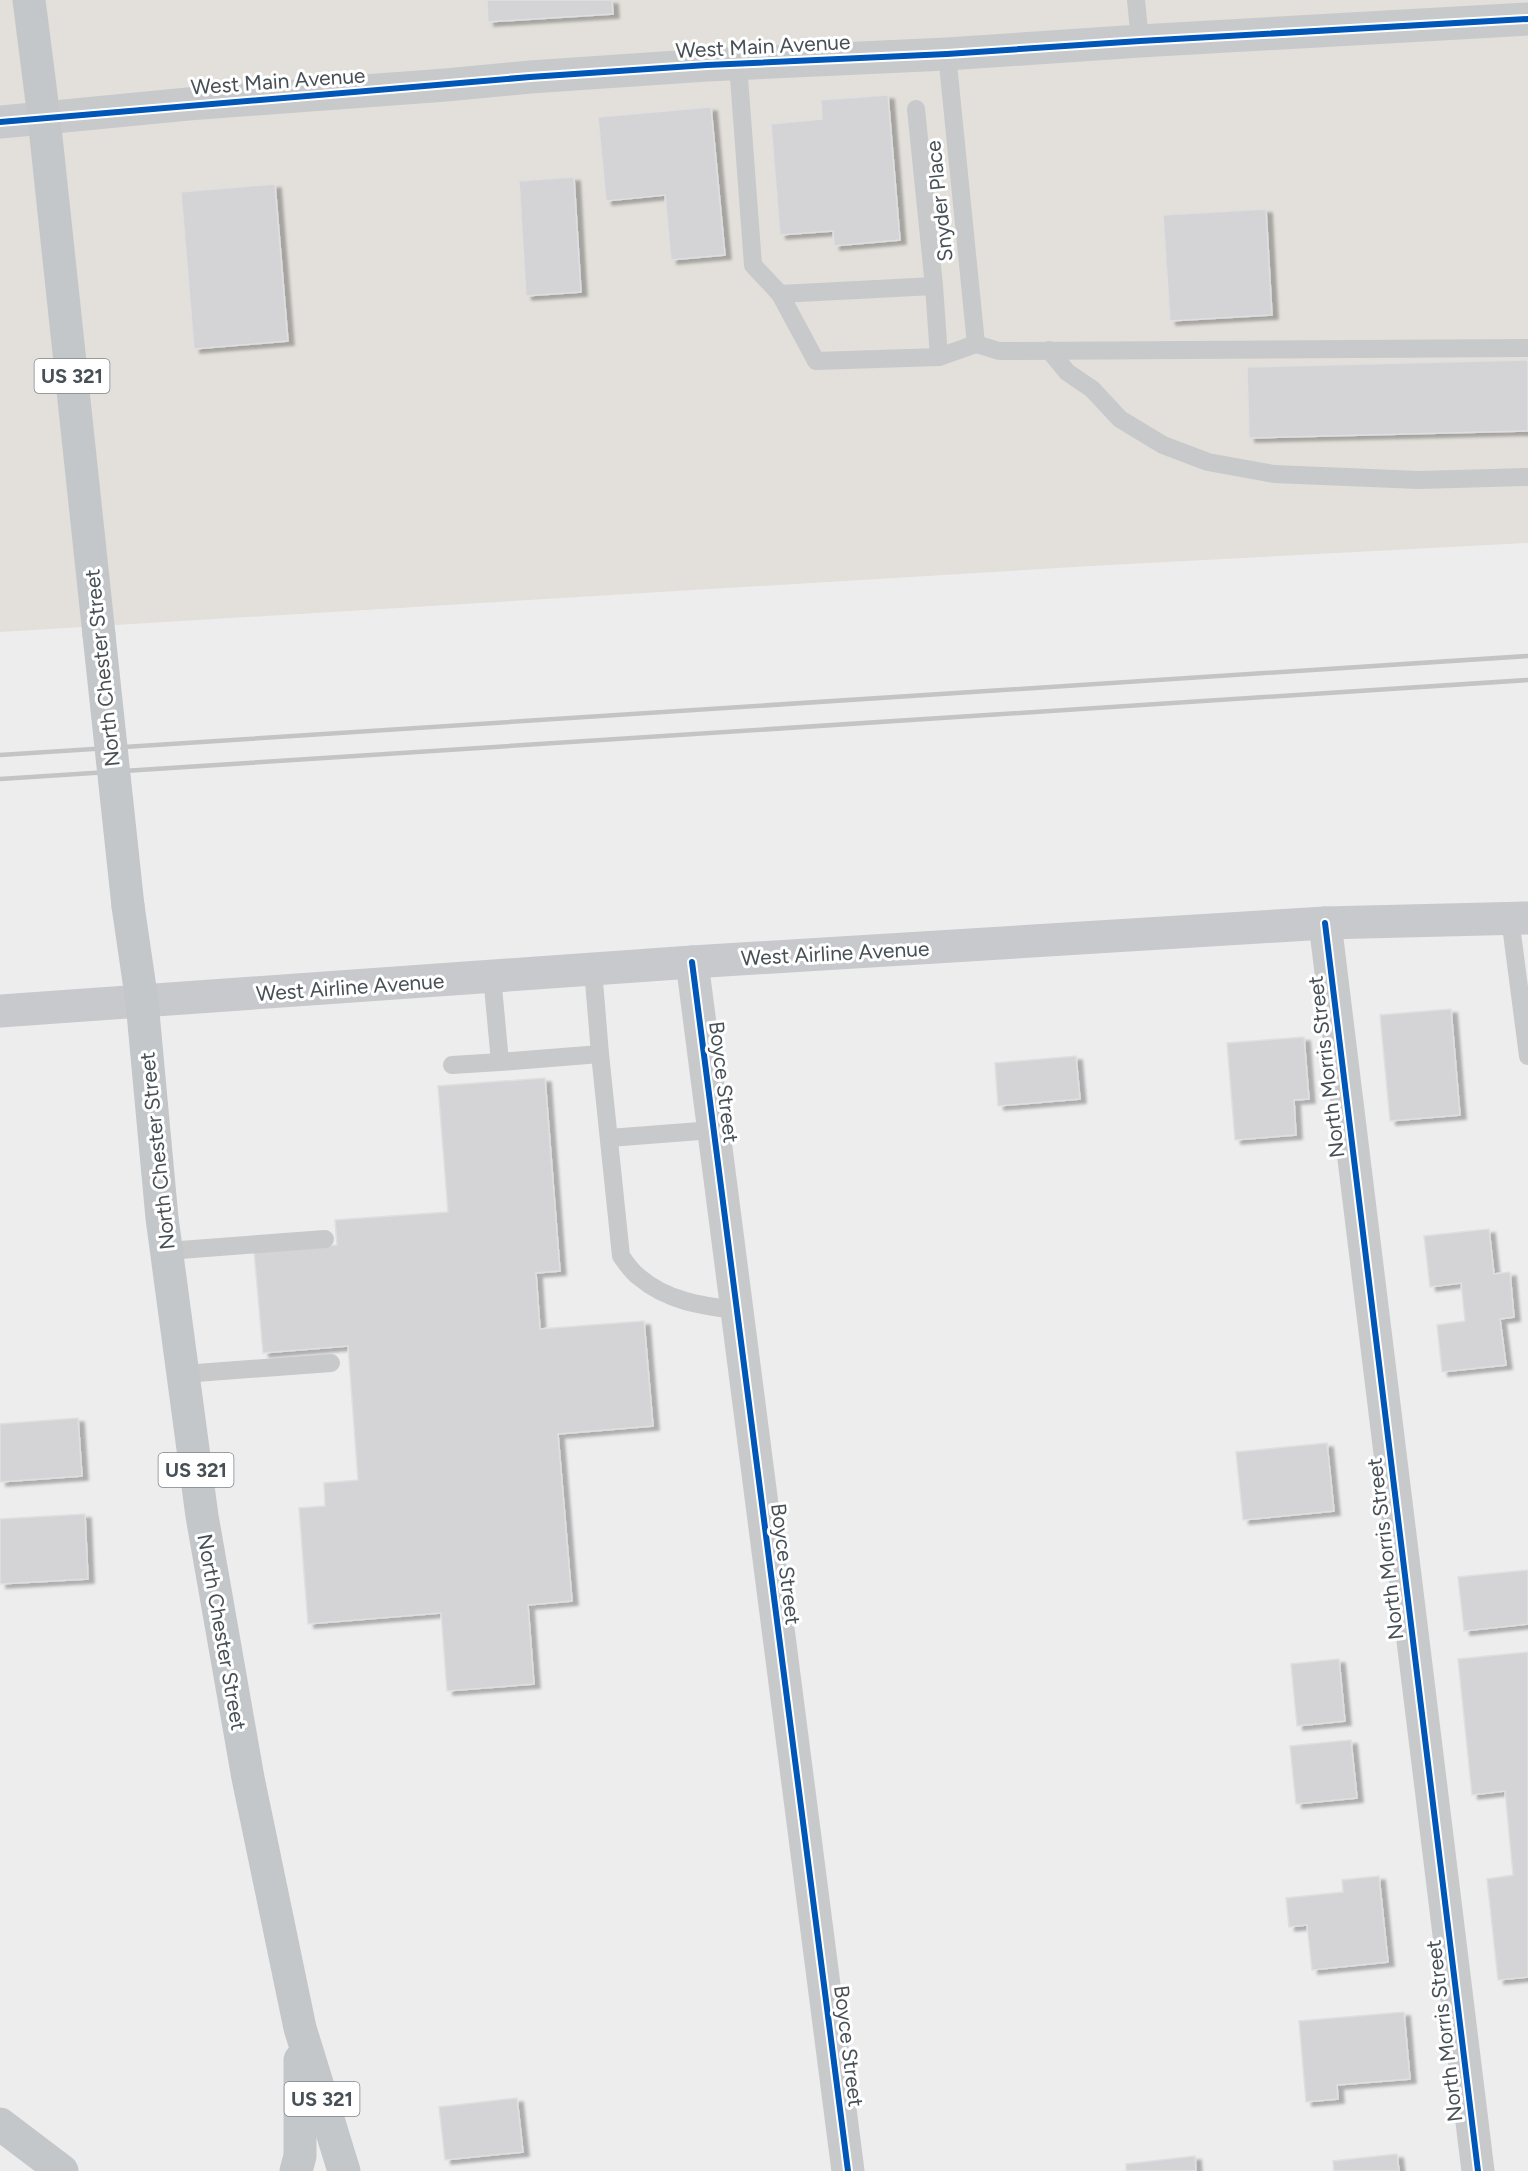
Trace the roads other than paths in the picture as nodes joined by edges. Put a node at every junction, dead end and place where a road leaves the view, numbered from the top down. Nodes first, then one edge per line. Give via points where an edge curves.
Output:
1 (29, 0) edge
2 (1136, 0) edge
3 (1528, 19) edge
4 (1140, 41) junction
5 (947, 54) junction
6 (738, 64) junction
7 (916, 109) dead end
8 (44, 118) junction
9 (0, 122) edge
10 (934, 286) junction
11 (780, 294) junction
12 (976, 344) junction
13 (1528, 348) edge
14 (1049, 350) junction
15 (939, 357) junction
16 (1528, 477) edge
17 (1519, 918) edge
18 (1325, 923) junction
19 (692, 962) junction
20 (593, 969) junction
21 (492, 976) junction
22 (142, 1002) junction
23 (0, 1011) edge
24 (600, 1053) junction
25 (1528, 1056) edge
26 (500, 1062) junction
27 (452, 1065) dead end
28 (713, 1130) junction
29 (609, 1138) junction
30 (325, 1239) dead end
31 (167, 1251) junction
32 (737, 1310) junction
33 (331, 1363) dead end
34 (183, 1374) junction
35 (300, 2028) junction
36 (0, 2124) edge
37 (62, 2171) edge
38 (296, 2171) edge
39 (344, 2171) edge
40 (848, 2171) edge
41 (1478, 2171) edge

1 - 8 main road, US 321
2 - 4 lane
3 - 4 street, West Main Avenue
4 - 5 street, West Main Avenue
5 - 6 street, West Main Avenue
5 - 12 lane, Snyder Place
6 - 8 street, West Main Avenue via 530,76
6 - 11 lane via 753,265
7 - 10 lane
8 - 9 main road, West Main Avenue
8 - 22 main road, North Chester Street / US 321, bridge via 128,906
10 - 11 lane
10 - 15 lane
11 - 15 lane via 816,361
12 - 14 lane via 999,351
12 - 15 lane
13 - 14 lane
14 - 16 lane via 1067,372 1092,389 1120,419 1163,445 1208,462 1274,474 1419,480
17 - 18 main road, West Airline Avenue
17 - 25 lane
18 - 19 main road, West Airline Avenue
18 - 41 street, North Morris Street
19 - 20 main road, West Airline Avenue
19 - 28 street, Boyce Street
20 - 21 main road, West Airline Avenue
20 - 24 lane
21 - 22 main road, West Airline Avenue
21 - 26 lane
22 - 23 main road, West Airline Avenue
22 - 31 main road, North Chester Street / US 321
24 - 26 lane
24 - 29 lane
26 - 27 lane
28 - 29 lane
28 - 32 street, Boyce Street
29 - 32 lane via 621,1256 638,1277 664,1294 700,1306
30 - 31 lane
31 - 34 main road, North Chester Street / US 321
32 - 40 street, Boyce Street
33 - 34 lane
34 - 35 main road, North Chester Street / US 321 via 202,1516 248,1778
35 - 38 main road via 300,2156
35 - 39 main road, North Chester Street / US 321
36 - 37 main road

